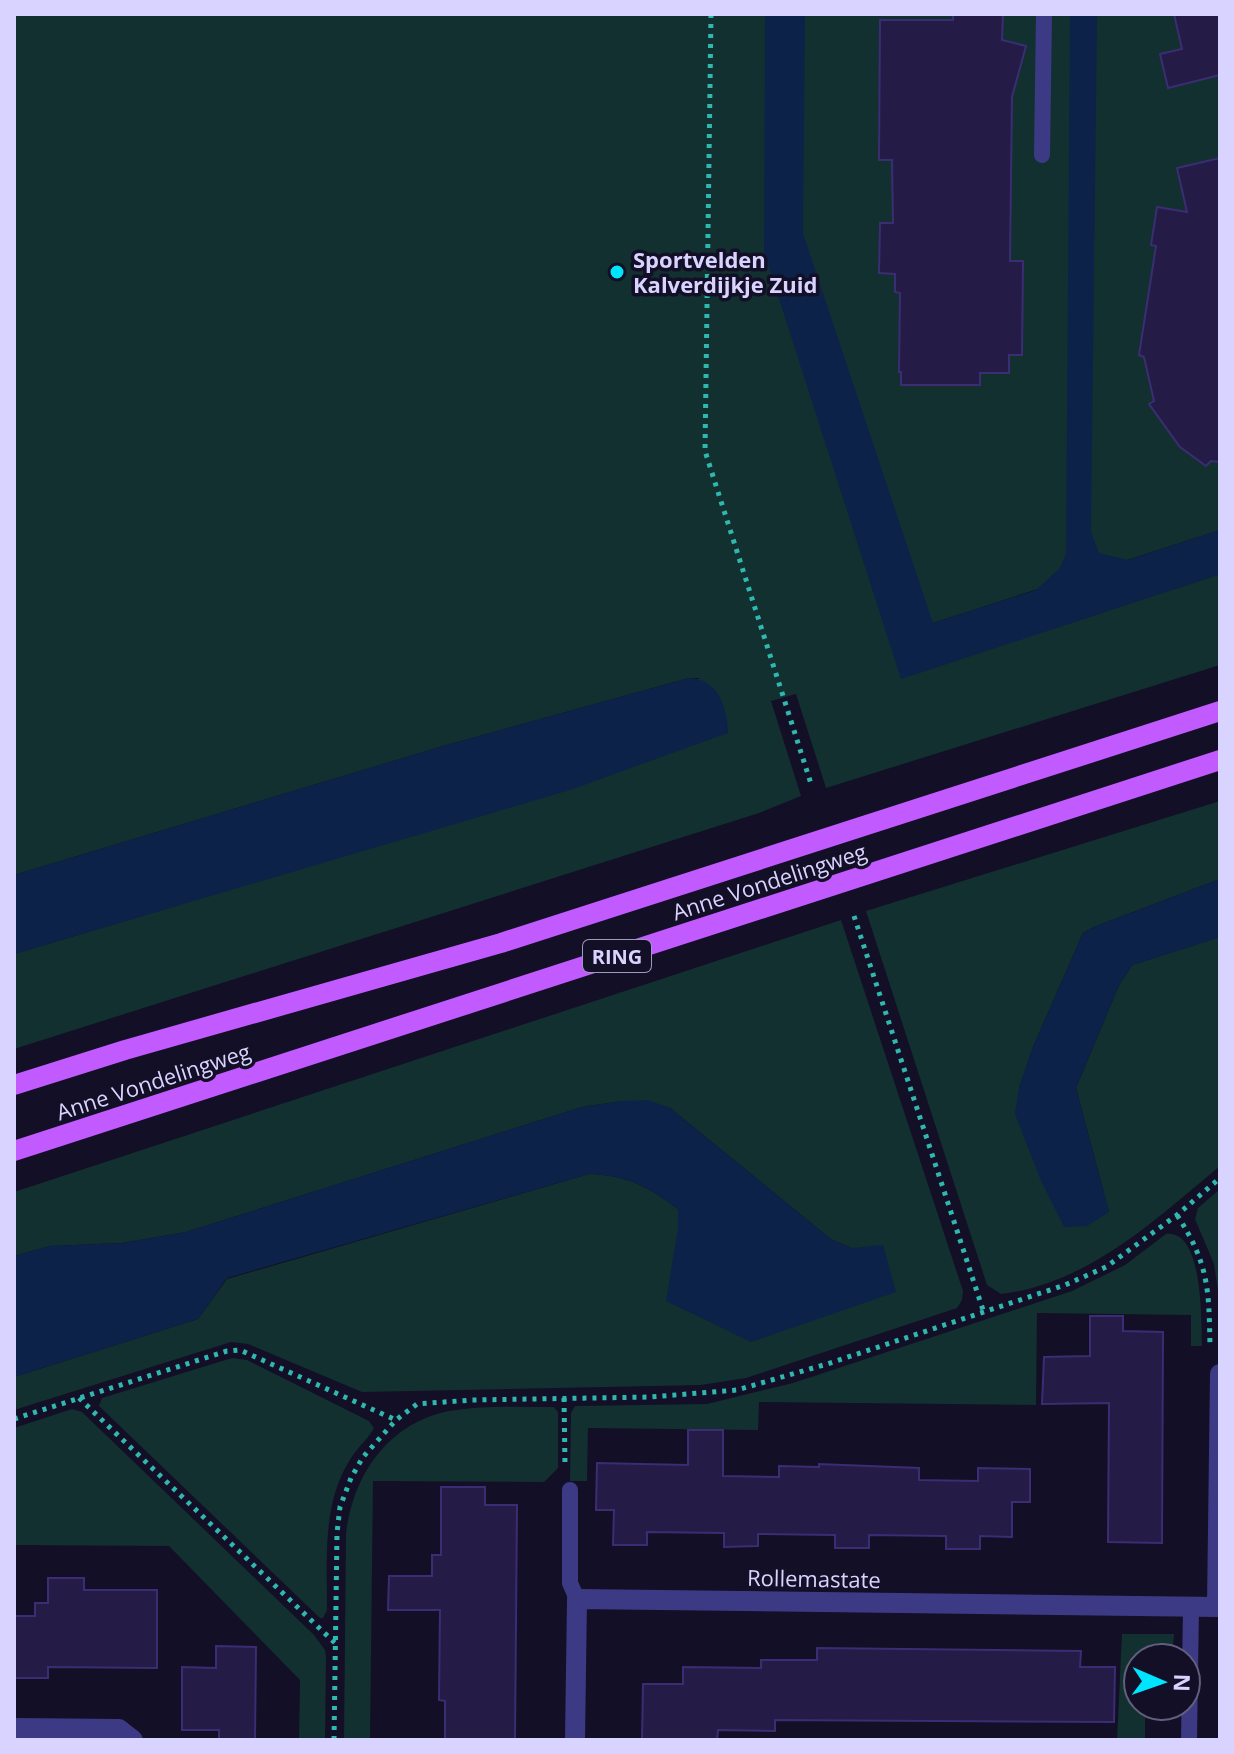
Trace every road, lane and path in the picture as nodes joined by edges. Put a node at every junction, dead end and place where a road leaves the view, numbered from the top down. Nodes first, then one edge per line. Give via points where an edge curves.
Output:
1 (711, 14) edge
2 (1044, 14) edge
3 (1042, 155) dead end
4 (1220, 711) edge
5 (1220, 760) edge
6 (812, 787) dead end
7 (854, 916) dead end
8 (14, 1085) edge
9 (14, 1151) edge
10 (1220, 1178) edge
11 (1177, 1215) junction
12 (983, 1310) junction
13 (1220, 1374) edge
14 (79, 1398) junction
15 (564, 1398) junction
16 (14, 1419) edge
17 (396, 1420) junction
18 (570, 1490) joint
19 (577, 1599) junction
20 (1191, 1607) junction
21 (337, 1645) junction
22 (14, 1728) edge
23 (133, 1740) edge
24 (334, 1740) edge
25 (575, 1740) edge
26 (1189, 1740) edge

1 - 6 path via 705,451
2 - 3 lane
4 - 8 main road, Anne Vondelingweg / RING via 501,943
5 - 9 main road, Anne Vondelingweg / RING
7 - 12 path
10 - 11 path
11 - 12 path via 1106,1267
11 - 13 path via 1194,1241 1207,1279 1211,1356
12 - 15 path via 737,1390
13 - 20 street, Rollemastate via 1217,1607
14 - 16 path
14 - 17 path via 240,1350
14 - 21 path
15 - 17 path via 417,1404
15 - 18 path via 565,1480
17 - 21 path via 363,1457 340,1507
18 - 19 lane via 570,1583
19 - 20 street, Rollemastate
19 - 25 street
20 - 26 lane
21 - 24 path
22 - 23 street via 119,1729

